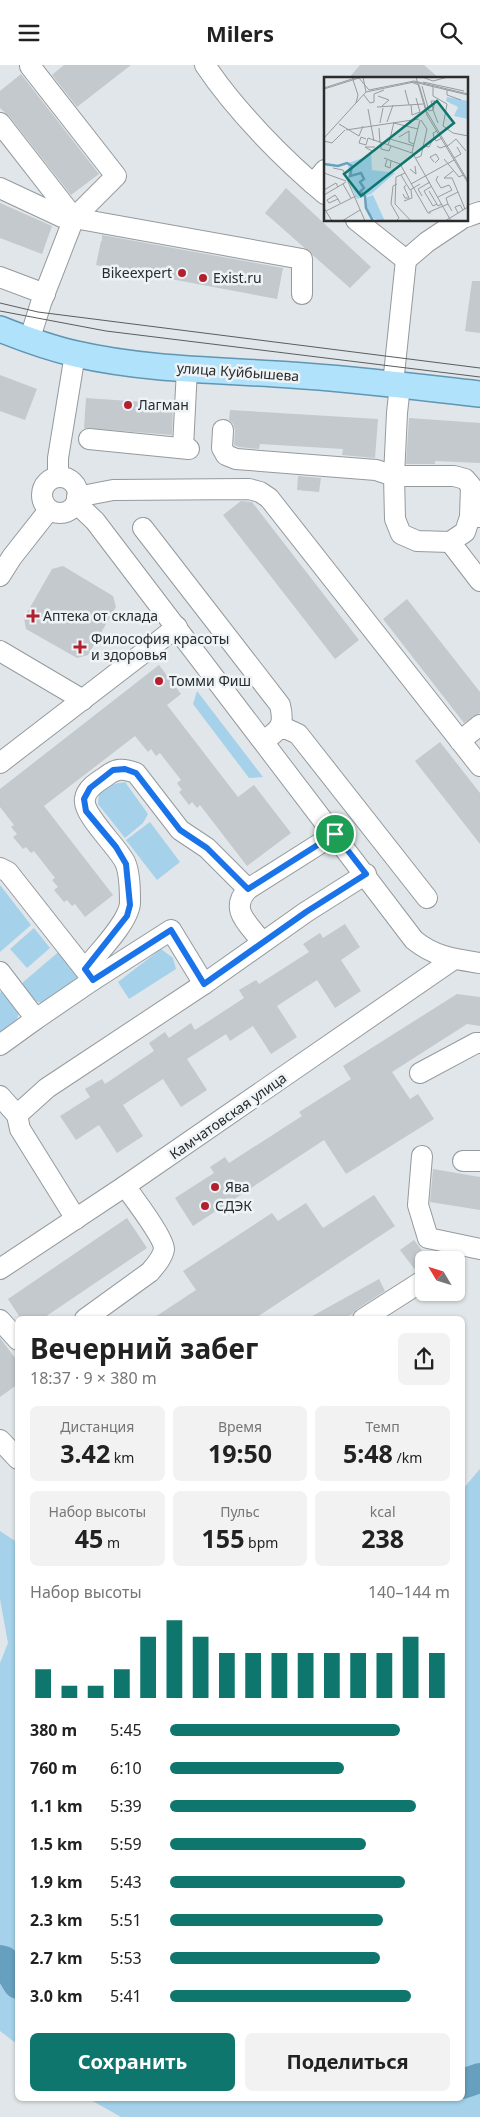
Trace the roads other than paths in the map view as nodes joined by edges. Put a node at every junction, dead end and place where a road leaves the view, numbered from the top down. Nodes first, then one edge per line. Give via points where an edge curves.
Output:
1 (204, 65) edge
2 (30, 66) edge
3 (0, 123) edge
4 (321, 183) edge
5 (0, 188) edge
6 (480, 212) edge
7 (468, 216) edge
8 (74, 218) junction
9 (357, 221) edge
10 (458, 221) edge
11 (406, 260) junction
12 (0, 277) edge
13 (45, 294) junction
14 (302, 294) dead end
15 (0, 329) edge
16 (29, 341) junction
17 (75, 354) junction
18 (187, 369) junction
19 (397, 385) junction
20 (480, 394) edge
21 (223, 430) dead end
22 (89, 439) dead end
23 (394, 476) junction
24 (58, 477) junction
25 (76, 500) junction
26 (49, 510) junction
27 (475, 517) edge
28 (143, 528) dead end
29 (450, 542) junction
30 (0, 576) edge
31 (480, 581) edge
32 (177, 627) junction
33 (0, 651) edge
34 (83, 699) junction
35 (480, 725) edge
36 (272, 735) junction
37 (460, 741) junction
38 (0, 763) edge
39 (480, 766) edge
40 (335, 834) junction
41 (0, 868) edge
42 (366, 874) junction
43 (248, 889) junction
44 (427, 898) dead end
45 (262, 942) junction
46 (454, 959) junction
47 (480, 963) edge
48 (0, 973) edge
49 (89, 974) junction
50 (204, 984) junction
51 (36, 1019) junction
52 (480, 1043) edge
53 (0, 1045) edge
54 (420, 1073) dead end
55 (0, 1095) edge
56 (17, 1115) junction
57 (422, 1157) dead end
58 (125, 1186) junction
59 (76, 1219) junction
60 (473, 1248) edge
61 (0, 1269) edge
62 (415, 1285) edge
63 (89, 1316) edge
64 (368, 1316) edge
65 (0, 1320) edge
66 (15, 1337) edge
67 (0, 1440) edge
68 (15, 1456) edge

1 - 4 street via 283,156
2 - 8 street via 116,176
3 - 8 street
5 - 8 street via 62,217
6 - 7 street
8 - 13 street
8 - 14 street via 302,259
9 - 11 street
10 - 11 street via 426,242
11 - 19 street
12 - 13 street
13 - 16 street
15 - 16 main road, улица Куйбышева
16 - 17 main road, улица Куйбышева
17 - 18 main road, улица Куйбышева
17 - 24 street via 58,458
18 - 19 main road, улица Куйбышева
18 - 22 street via 186,448
19 - 20 main road, улица Куйбышева
19 - 23 street
21 - 23 street via 222,448 226,455 236,459 376,470
23 - 27 street via 454,476 465,479 471,486
23 - 29 street via 395,519 401,534 417,541
24 - 25 street via 74,485
24 - 26 street via 47,483 42,494
25 - 26 street via 67,511 55,513
25 - 32 street
25 - 37 street via 113,490 249,489 260,492 269,498
26 - 30 street
27 - 29 street via 465,533
28 - 36 street via 280,705 283,717
29 - 31 street
32 - 34 street
32 - 36 street
33 - 34 street
34 - 38 street
35 - 37 street
36 - 40 street
36 - 44 street via 287,729 298,734
37 - 39 street
40 - 42 street
40 - 43 street
41 - 49 street via 8,872
42 - 45 street
42 - 46 street via 414,940 427,951
43 - 45 street via 238,904 240,913
43 - 49 street via 207,848 180,830 136,773 125,769 113,770 90,788 84,799 86,811 126,864 130,905 127,916
45 - 50 street
46 - 47 street
46 - 58 street, Камчатовская улица
48 - 51 street
49 - 50 street via 171,930
49 - 51 street
50 - 56 street via 47,1088
51 - 53 street
52 - 54 street
55 - 56 street
56 - 59 street via 20,1129
57 - 60 street via 418,1205 428,1238
58 - 59 street, Камчатовская улица
58 - 63 street via 160,1237 164,1249 150,1272
59 - 61 street, Камчатовская улица
62 - 64 street
65 - 66 street
67 - 68 street

